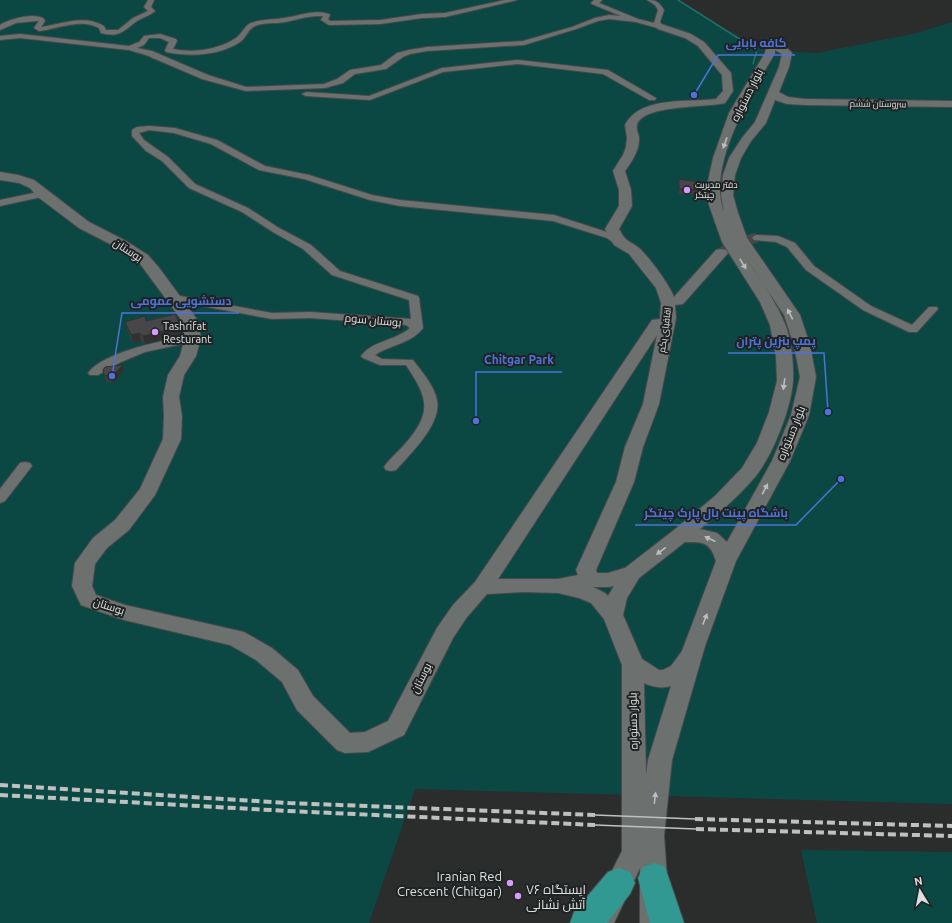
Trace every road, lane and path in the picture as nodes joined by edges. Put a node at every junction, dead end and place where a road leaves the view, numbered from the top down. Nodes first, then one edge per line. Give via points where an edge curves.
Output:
1 (150, 0) edge
2 (514, 0) edge
3 (650, 0) edge
4 (594, 2) edge
5 (636, 20) junction
6 (661, 27) junction
7 (0, 28) edge
8 (0, 38) edge
9 (129, 48) junction
10 (756, 76) junction
11 (776, 84) junction
12 (246, 89) junction
13 (652, 98) dead end
14 (804, 102) junction
15 (952, 104) edge
16 (744, 107) junction
17 (0, 176) edge
18 (43, 194) junction
19 (0, 203) edge
20 (757, 238) tunnel mouth
21 (620, 242) junction
22 (721, 253) tunnel mouth
23 (175, 298) junction
24 (678, 301) dead end
25 (933, 310) dead end
26 (657, 323) dead end
27 (417, 328) junction
28 (192, 339) junction
29 (94, 373) dead end
30 (25, 466) dead end
31 (391, 467) dead end
32 (0, 498) edge
33 (682, 535) junction
34 (726, 561) junction
35 (632, 573) junction
36 (590, 580) junction
37 (558, 586) junction
38 (482, 587) junction
39 (613, 615) junction
40 (694, 646) junction
41 (632, 665) junction
42 (643, 844) junction
43 (654, 878) junction
44 (619, 883) junction
45 (586, 923) edge
46 (600, 923) edge
47 (654, 923) edge
48 (666, 923) edge

1 - 7 street via 147,7 152,11 139,16 125,30 115,33 103,32 99,24 88,22 39,29 37,28 42,21 35,18 10,23
2 - 9 street via 445,15 380,22 329,23 324,20 327,15 318,14 285,20 266,20 247,28 245,34 232,43 201,52 169,50 173,41 152,35 146,36 143,43 138,46
3 - 6 street via 661,10 658,22
4 - 5 street
5 - 6 street
5 - 12 street via 615,17 597,19 508,46 409,52 383,67 353,72 340,81 325,86
6 - 16 street via 688,36 701,44 727,75
8 - 9 street via 20,36
9 - 12 street via 149,53 205,77
10 - 11 street via 763,73
10 - 11 street, بلوار دستواره via 770,53 770,44 780,48 787,53
10 - 16 street, بلوار دستواره
11 - 14 street via 777,97
11 - 16 street, بلوار دستواره
12 - 13 street via 370,98 442,70 518,62 605,72
14 - 15 street, سروستان ششم
14 - 16 street
16 - 21 street via 721,101 664,105 642,114 633,121 630,129 633,147 619,171 626,195 625,210 612,229
16 -> 33 street, بلوار دستواره via 720,158 713,186 715,205 728,242 767,302 778,325 786,382 766,442 749,472
34 -> 16 street, بلوار دستواره via 780,461 800,415 808,377 802,345 792,314 740,238 731,213 727,194 729,175 735,158 760,123
17 - 18 street, بوستان via 24,180 38,187
18 - 19 street
18 - 23 street, بوستان via 84,225 143,258
20 - 25 street via 778,239 791,245 810,268 867,308 913,330
21 - 27 street via 610,236 554,218 400,203 370,197 306,177 262,168 214,142 176,131 149,128 136,132 141,142 165,159 192,186 246,210 307,247 336,273 414,298
21 - 36 street, اقاقیای یکم via 634,251 663,287 668,303 668,318 651,404 634,447 625,482 586,570
22 - 24 street
23 - 27 street, بوستان سوم via 272,316 310,315 409,322
23 - 28 street, بوستان via 188,318
26 - 38 street
27 - 31 street, بوستان سوم via 408,336 381,346 367,356 380,362 409,362 432,404 425,423 413,442
28 - 29 street via 133,352 108,363
28 - 38 street, بوستان via 188,356 176,375 171,397 172,439 148,491 122,525 100,543 85,563 82,586 88,600 124,612 236,638 264,654 290,676 305,703 345,743 368,742 396,728 445,634 460,611
30 - 32 street
34 -> 33 street via 722,548 715,540 704,536
33 -> 35 street, بلوار دستواره
40 -> 34 street, بلوار دستواره
35 - 36 street via 608,580
35 - 39 street, بلوار دستواره via 617,598
36 - 37 street
37 - 38 street
37 - 39 street via 598,598
39 - 41 street, بلوار دستواره
40 - 41 street via 680,672 665,679 655,678
42 -> 40 street, بلوار دستواره via 660,760
41 - 42 street, بلوار دستواره
42 - 43 street
42 - 44 street
43 - 47 street
43 - 48 highway
44 - 45 highway
44 - 46 street

